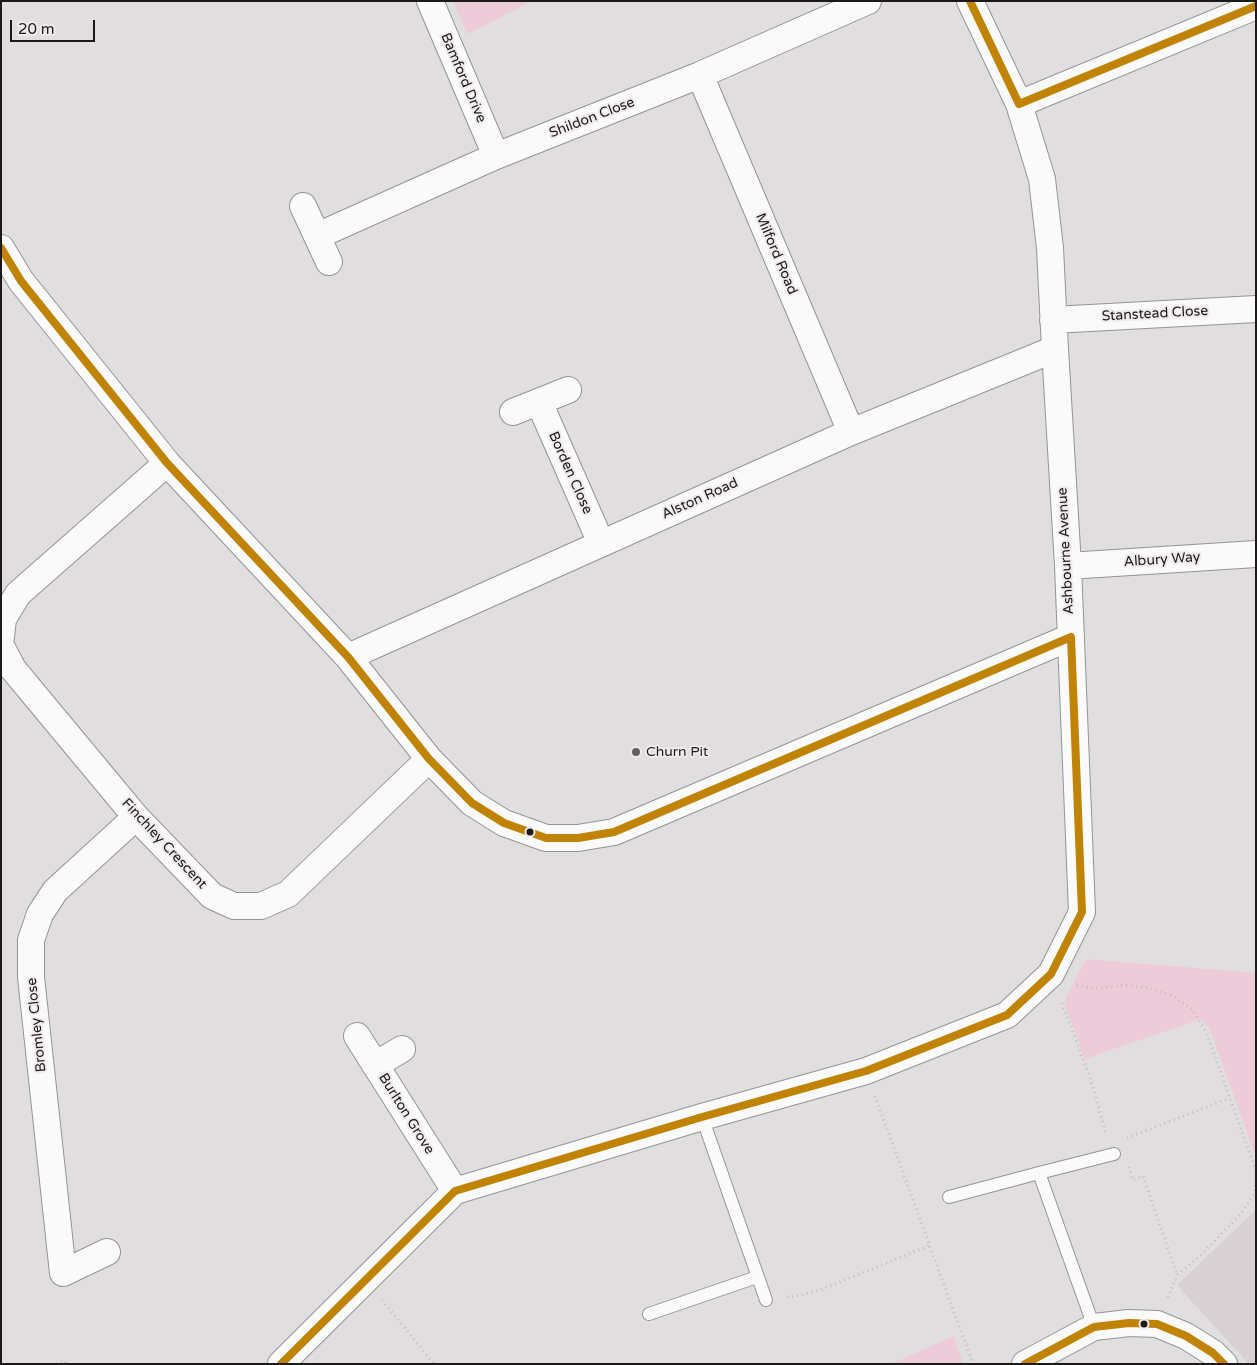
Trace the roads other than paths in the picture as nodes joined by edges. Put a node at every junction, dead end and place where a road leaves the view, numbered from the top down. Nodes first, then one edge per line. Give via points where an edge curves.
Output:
1 (430, 1) edge
2 (868, 1) edge
3 (970, 1) edge
4 (1256, 6) edge
5 (700, 76) junction
6 (1019, 104) junction
7 (496, 156) junction
8 (303, 206) dead end
9 (317, 236) junction
10 (1, 248) edge
11 (328, 262) dead end
12 (1256, 309) edge
13 (1053, 320) junction
14 (1055, 348) junction
15 (568, 390) dead end
16 (539, 402) junction
17 (513, 412) dead end
18 (851, 432) junction
19 (167, 463) junction
20 (601, 544) junction
21 (1256, 554) edge
22 (1068, 566) junction
23 (1, 637) edge
24 (1071, 637) junction
25 (1, 646) edge
26 (348, 657) junction
27 (430, 759) junction
28 (136, 816) junction
29 (357, 1036) dead end
30 (402, 1049) dead end
31 (375, 1065) junction
32 (702, 1117) junction
33 (1112, 1150) road end
34 (1039, 1173) junction
35 (455, 1191) junction
36 (949, 1196) dead end
37 (107, 1252) dead end
38 (757, 1277) junction
39 (766, 1300) road end
40 (649, 1314) dead end
41 (1094, 1327) junction
42 (281, 1364) edge
43 (1025, 1364) edge
44 (1224, 1364) edge

1 - 7 street, Bamford Drive
2 - 5 street, Shildon Close
3 - 6 street, Ashbourne Avenue
4 - 6 street
5 - 7 street, Shildon Close
5 - 18 street, Milford Road
6 - 13 street, Ashbourne Avenue via 1042,179 1050,248
7 - 9 street, Shildon Close
8 - 9 street
9 - 11 street
10 - 19 street via 21,281
12 - 13 street, Stanstead Close
13 - 14 street, Ashbourne Avenue
14 - 18 street, Alston Road
14 - 22 street, Ashbourne Avenue
15 - 16 street
16 - 17 street
16 - 20 street, Borden Close
18 - 20 street, Alston Road
19 - 23 street via 18,594 3,619
19 - 26 street
20 - 26 street, Alston Road
21 - 22 street, Albury Way
22 - 24 street, Ashbourne Avenue
24 - 27 street via 614,832 578,838 546,838 504,823 472,803
24 - 32 street, Ashbourne Avenue via 1082,912 1051,974 1006,1015 866,1072
25 - 28 street, Finchley Crescent via 13,670
26 - 27 street
27 - 28 street, Finchley Crescent via 288,894 262,906 234,906 212,896
28 - 37 street, Bromley Close via 56,891 40,914 31,940 31,976 57,1277
29 - 31 street, Burlton Grove
30 - 31 street
31 - 35 street, Burlton Grove
32 - 35 street, Ashbourne Avenue
32 - 38 lane
33 - 34 lane
34 - 36 lane
34 - 41 lane
35 - 42 street, Ashbourne Avenue
38 - 39 lane
38 - 40 lane
41 - 43 street
41 - 44 street via 1157,1324 1186,1336

